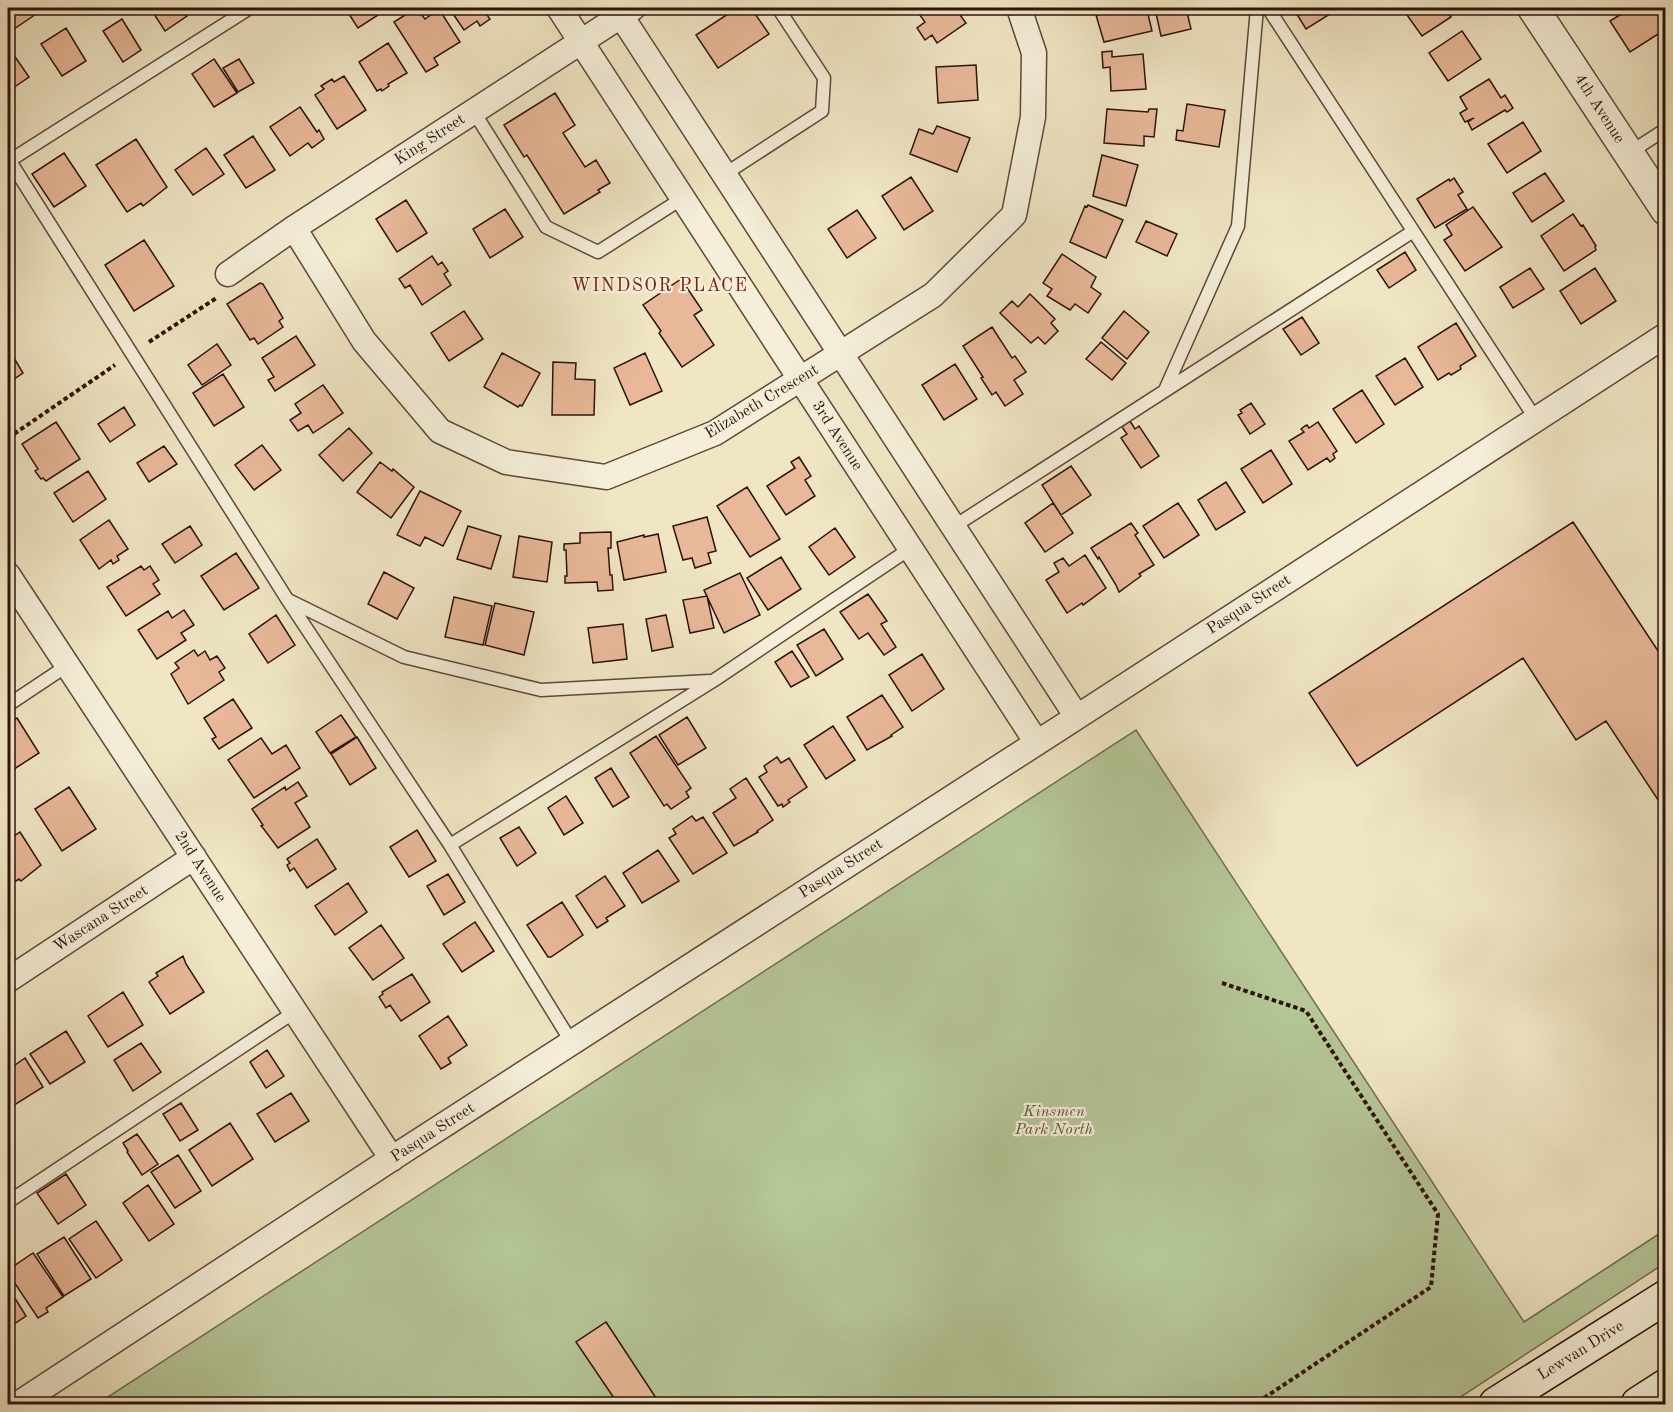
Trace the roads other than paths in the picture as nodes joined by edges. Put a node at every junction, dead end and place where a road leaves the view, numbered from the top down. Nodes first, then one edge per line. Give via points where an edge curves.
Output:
1 (250, 8) edge
2 (559, 8) edge
3 (778, 8) edge
4 (1019, 8) edge
5 (1257, 8) edge
6 (1268, 8) edge
7 (1533, 8) edge
8 (624, 10) edge
9 (582, 42) junction
10 (474, 112) junction
11 (1665, 129) edge
12 (1628, 154) junction
13 (8, 160) edge
14 (724, 174) junction
15 (1662, 196) edge
16 (683, 198) junction
17 (294, 228) junction
18 (1412, 232) junction
19 (228, 274) road end
20 (1665, 335) edge
21 (841, 353) junction
22 (800, 379) junction
23 (1164, 391) junction
24 (1534, 418) junction
25 (953, 526) junction
26 (910, 548) junction
27 (8, 575) edge
28 (287, 599) junction
29 (68, 665) junction
30 (712, 681) junction
31 (8, 705) edge
32 (1077, 717) junction
33 (1037, 743) junction
34 (450, 845) junction
35 (194, 857) junction
36 (8, 980) edge
37 (296, 1011) junction
38 (572, 1043) junction
39 (392, 1159) junction
40 (8, 1202) edge
41 (1665, 1297) edge
42 (1665, 1386) edge
43 (18, 1404) edge
44 (1496, 1404) edge
45 (1638, 1404) edge

1 - 13 lane
2 - 9 street, 3rd Avenue
3 - 14 lane via 824,78 822,111
4 - 21 street, Elizabeth Crescent via 1034,53 1033,117 1014,214 933,295
5 - 23 lane via 1238,226
6 - 18 lane
7 - 12 street, 4th Avenue
8 - 9 street, King Street
8 - 14 street
9 - 10 street, King Street
9 - 16 street, 3rd Avenue
10 - 16 lane via 546,227 598,252
10 - 17 street, King Street
11 - 12 lane
12 - 15 street, 4th Avenue
13 - 28 lane
14 - 21 street
16 - 22 street, 3rd Avenue
17 - 19 street, King Street
17 - 22 street, Elizabeth Crescent via 364,341 440,431 506,462 606,477 715,434
18 - 23 lane
18 - 24 lane
20 - 24 street, Pasqua Street
21 - 22 street, Elizabeth Crescent
21 - 25 street
22 - 26 street, 3rd Avenue
23 - 25 lane
24 - 32 street, Pasqua Street
25 - 32 street
26 - 30 lane
26 - 33 street, 3rd Avenue
27 - 29 street, 2nd Avenue
28 - 30 lane via 404,657 541,690
28 - 34 lane
29 - 31 lane
29 - 35 street, 2nd Avenue
30 - 34 lane
32 - 33 street, Pasqua Street
33 - 38 street, Pasqua Street
34 - 38 lane
35 - 36 street, Wascana Street
35 - 37 street, 2nd Avenue
37 - 39 street, 2nd Avenue
37 - 40 lane
38 - 39 street, Pasqua Street
39 - 43 street, Pasqua Street
41 - 44 main road, Lewvan Drive
42 - 45 main road

